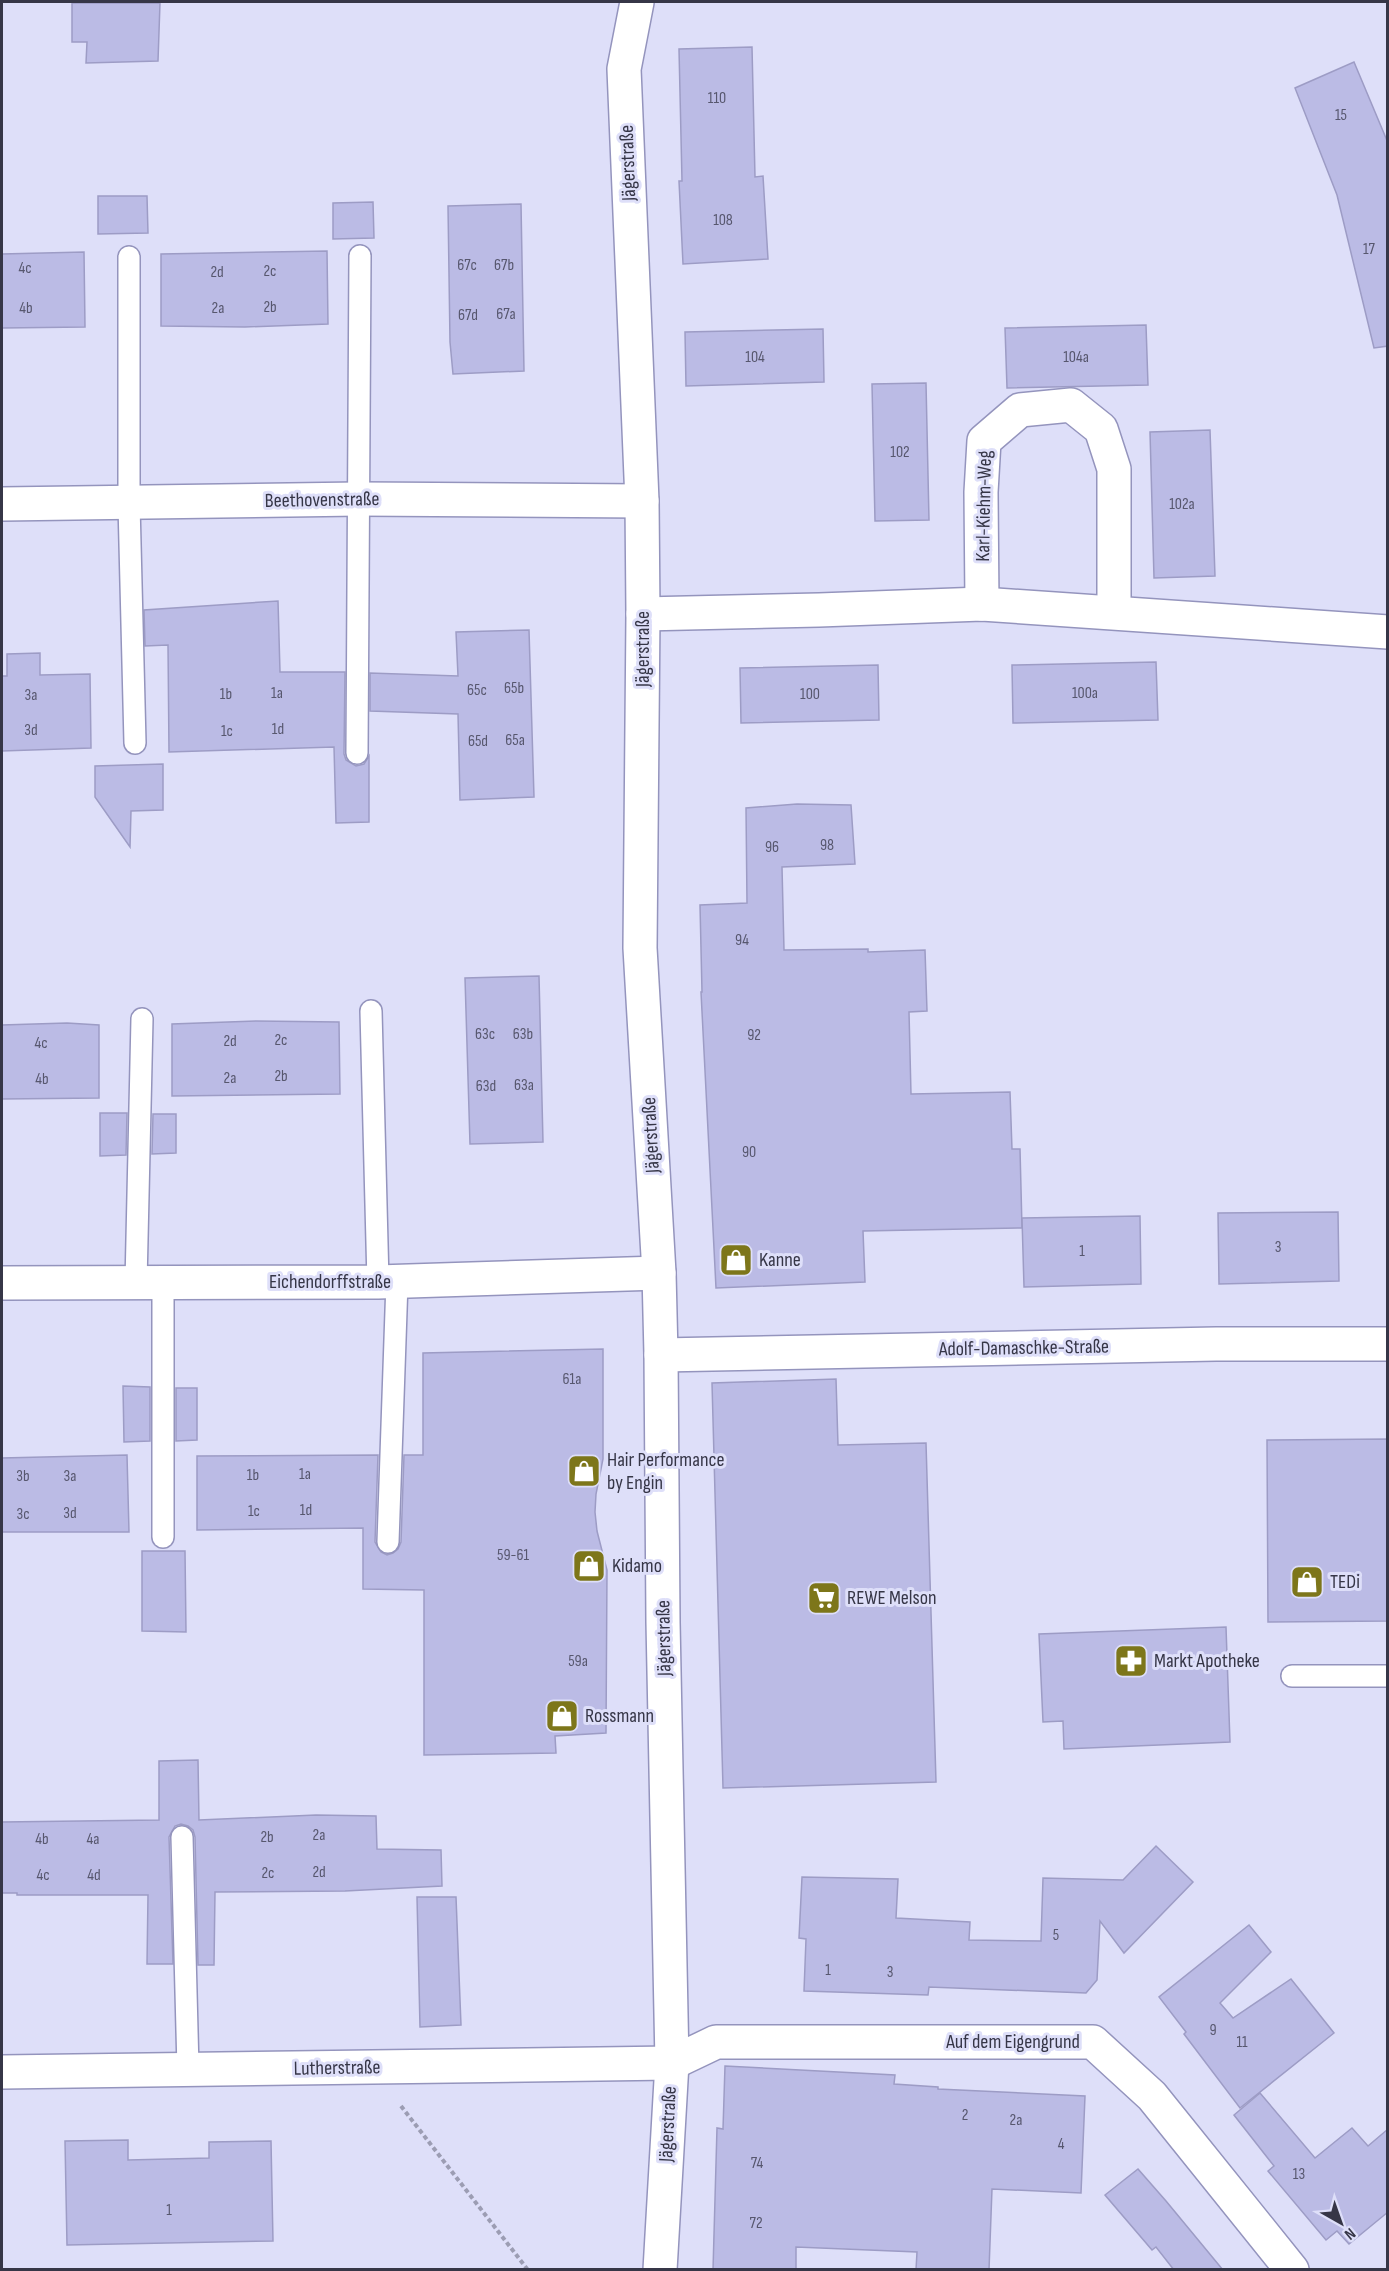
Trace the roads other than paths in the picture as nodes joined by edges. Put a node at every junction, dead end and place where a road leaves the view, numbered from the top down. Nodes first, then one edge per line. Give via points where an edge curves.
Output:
1 (637, 2) edge
2 (360, 256) dead end
3 (129, 257) dead end
4 (359, 499) junction
5 (642, 501) junction
6 (2, 504) edge
7 (129, 504) junction
8 (982, 604) junction
9 (1114, 612) junction
10 (643, 614) junction
11 (1388, 632) edge
12 (135, 743) dead end
13 (357, 753) dead end
14 (370, 1011) dead end
15 (142, 1019) dead end
16 (659, 1273) junction
17 (150, 1282) junction
18 (387, 1282) junction
19 (2, 1283) edge
20 (1388, 1344) edge
21 (661, 1355) junction
22 (163, 1537) dead end
23 (388, 1542) dead end
24 (1292, 1676) dead end
25 (1388, 1676) edge
26 (182, 1837) dead end
27 (672, 2062) junction
28 (188, 2069) junction
29 (2, 2072) edge
30 (660, 2270) edge
31 (1292, 2270) edge

1 - 5 street, Jägerstraße via 624,69
2 - 4 lane
3 - 7 lane
4 - 5 street, Beethovenstraße
4 - 7 street, Beethovenstraße
4 - 13 lane
5 - 10 street, Jägerstraße
6 - 7 street, Beethovenstraße
7 - 12 lane
8 - 9 street
8 - 9 street, Karl-Kiehm-Weg via 984,441 1020,410 1071,405 1101,429 1114,469
8 - 10 street
9 - 11 street
10 - 16 street, Jägerstraße via 640,948
14 - 18 lane
15 - 17 lane
16 - 18 street, Eichendorffstraße
16 - 21 street, Jägerstraße
17 - 18 street, Eichendorffstraße
17 - 19 street, Eichendorffstraße
17 - 22 lane
18 - 23 lane
20 - 21 street, Adolf-Damaschke-Straße
21 - 27 street, Jägerstraße
24 - 25 lane
26 - 28 lane
27 - 28 street, Lutherstraße
27 - 30 street, Jägerstraße
27 - 31 street, Auf dem Eigengrund via 716,2042 1093,2043 1152,2096
28 - 29 street, Lutherstraße

